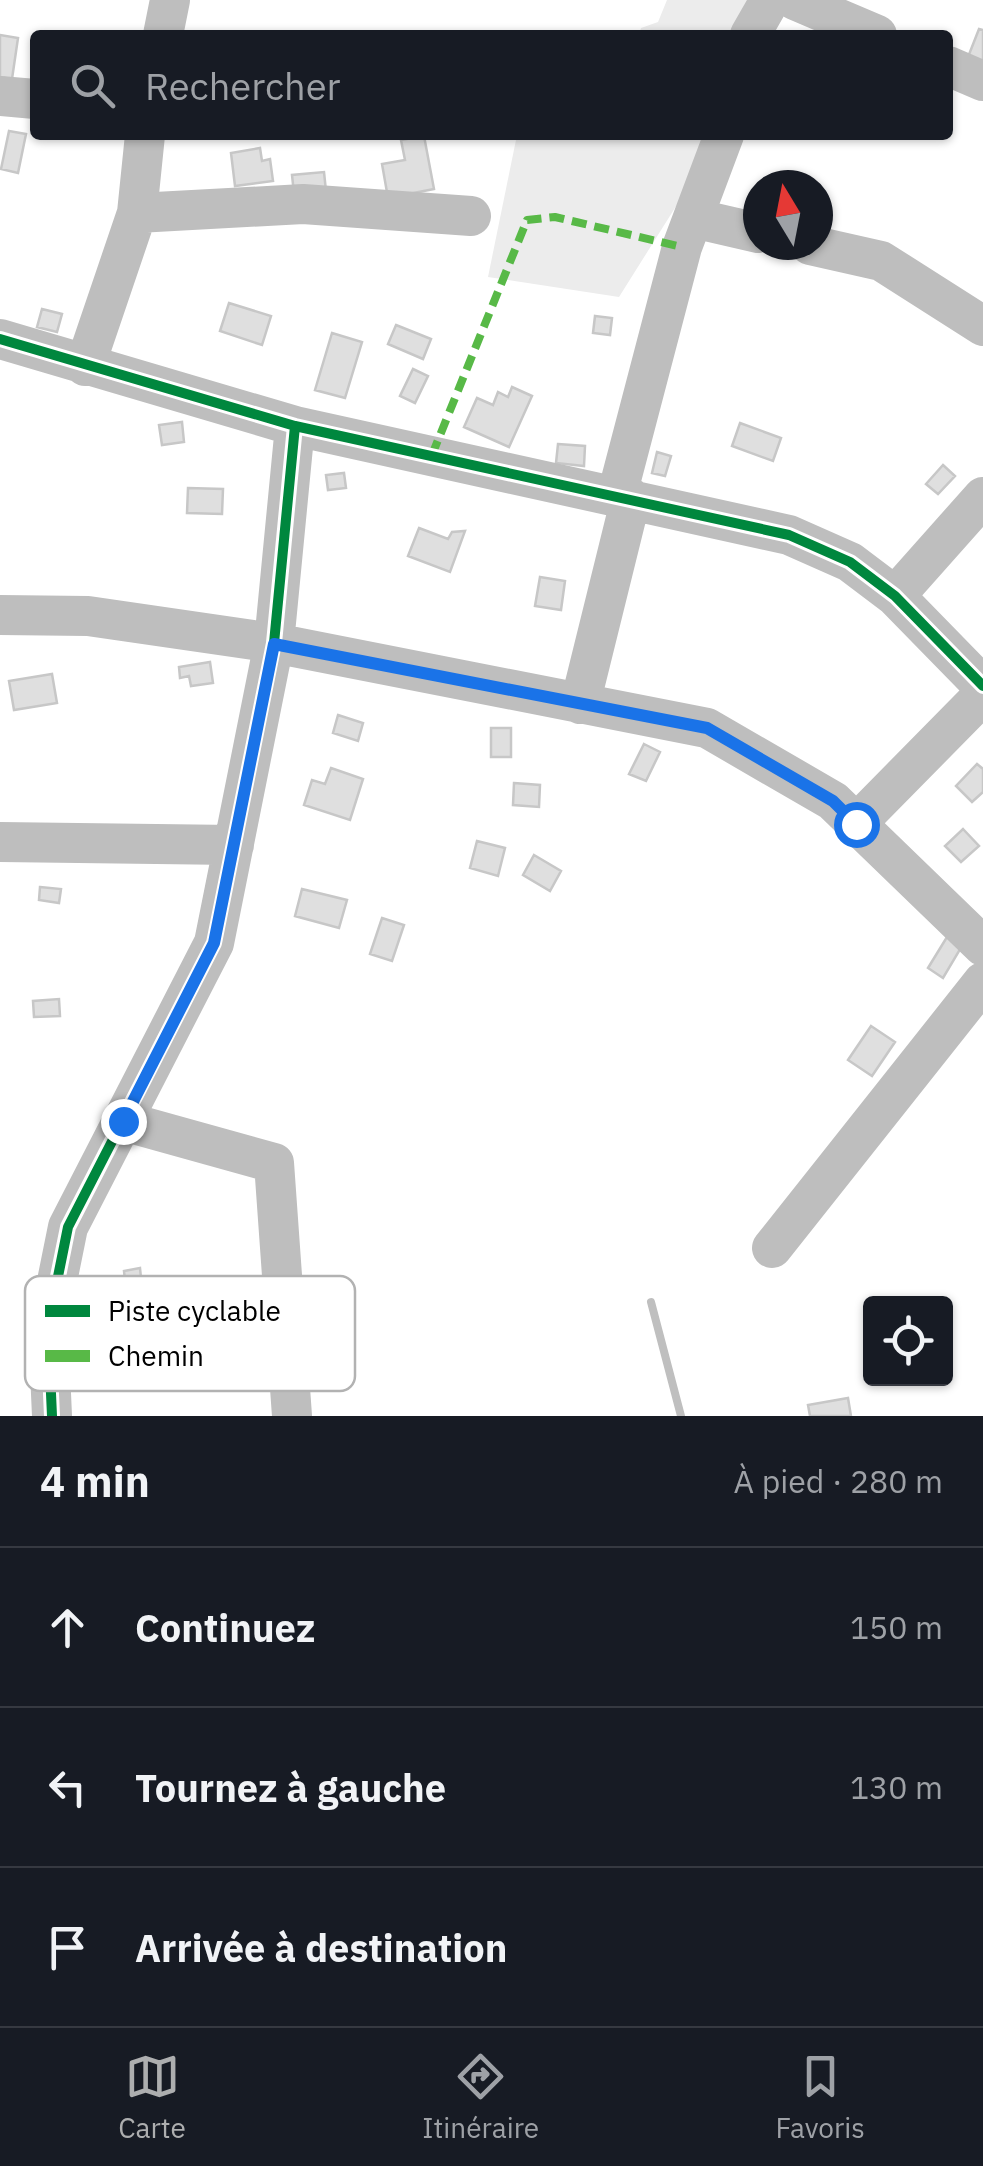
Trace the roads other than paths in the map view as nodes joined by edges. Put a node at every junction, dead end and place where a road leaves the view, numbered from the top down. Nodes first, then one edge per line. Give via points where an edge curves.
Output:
1 (170, 0) edge
2 (770, 0) edge
3 (795, 0) edge
4 (164, 30) edge
5 (753, 30) edge
6 (865, 30) edge
7 (953, 68) edge
8 (983, 80) edge
9 (0, 96) edge
10 (30, 99) edge
11 (144, 140) edge
12 (722, 140) edge
13 (136, 213) junction
14 (471, 216) dead end
15 (693, 218) junction
16 (743, 230) edge
17 (833, 250) edge
18 (983, 326) edge
19 (0, 339) edge
20 (85, 366) junction
21 (295, 426) junction
22 (624, 496) junction
23 (983, 497) edge
24 (895, 596) junction
25 (0, 615) edge
26 (274, 644) junction
27 (983, 686) edge
28 (983, 694) edge
29 (580, 704) junction
30 (856, 824) junction
31 (0, 842) edge
32 (234, 846) junction
33 (983, 946) edge
34 (983, 982) edge
35 (123, 1121) junction
36 (772, 1248) dead end
37 (58, 1276) edge
38 (282, 1276) edge
39 (51, 1391) edge
40 (290, 1391) edge
41 (52, 1416) edge
42 (292, 1416) edge

1 - 4 street
2 - 5 street
3 - 6 street
7 - 8 street
9 - 10 street
11 - 13 street
12 - 15 street
13 - 14 street via 303,204
13 - 20 street
15 - 16 street
15 - 22 street
17 - 18 street via 880,261
19 - 20 street
20 - 21 street
21 - 22 street
21 - 26 street
22 - 24 street via 789,535 850,562
22 - 29 street
23 - 24 street
24 - 27 street
25 - 26 street via 88,616
26 - 29 street
26 - 32 street
28 - 30 street
29 - 30 street via 707,728 833,801
30 - 33 street
31 - 32 street
32 - 35 street via 214,943
34 - 36 street
35 - 37 street via 68,1227
35 - 38 street via 274,1164
39 - 41 street
40 - 42 street

